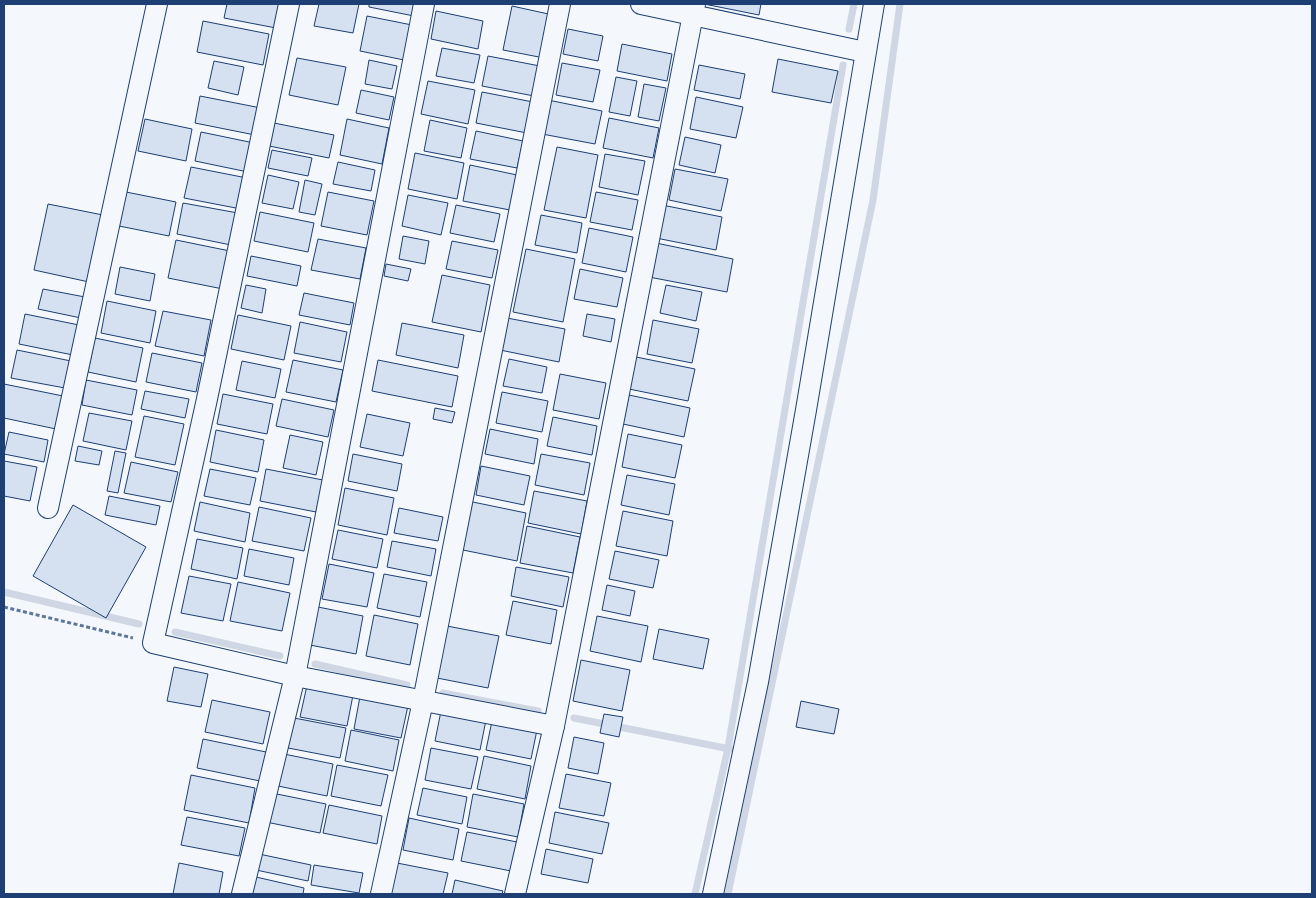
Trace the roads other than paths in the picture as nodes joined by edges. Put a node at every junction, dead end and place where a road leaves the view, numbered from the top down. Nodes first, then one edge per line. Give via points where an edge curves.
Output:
1 (157, 4) edge
2 (289, 4) edge
3 (424, 4) edge
4 (560, 4) edge
5 (641, 4) edge
6 (874, 4) edge
7 (694, 9) edge
8 (866, 52) junction
9 (48, 508) dead end
10 (295, 676) junction
11 (423, 701) junction
12 (554, 726) junction
13 (242, 894) edge
14 (381, 894) edge
15 (515, 894) edge
16 (713, 894) edge

1 - 9 street
2 - 10 street via 154,643
3 - 10 street
4 - 11 street
5 - 7 street
6 - 8 street
7 - 8 street
7 - 12 street
8 - 16 street via 760,672
10 - 11 street
10 - 13 street
11 - 12 street
11 - 14 street
12 - 15 street

